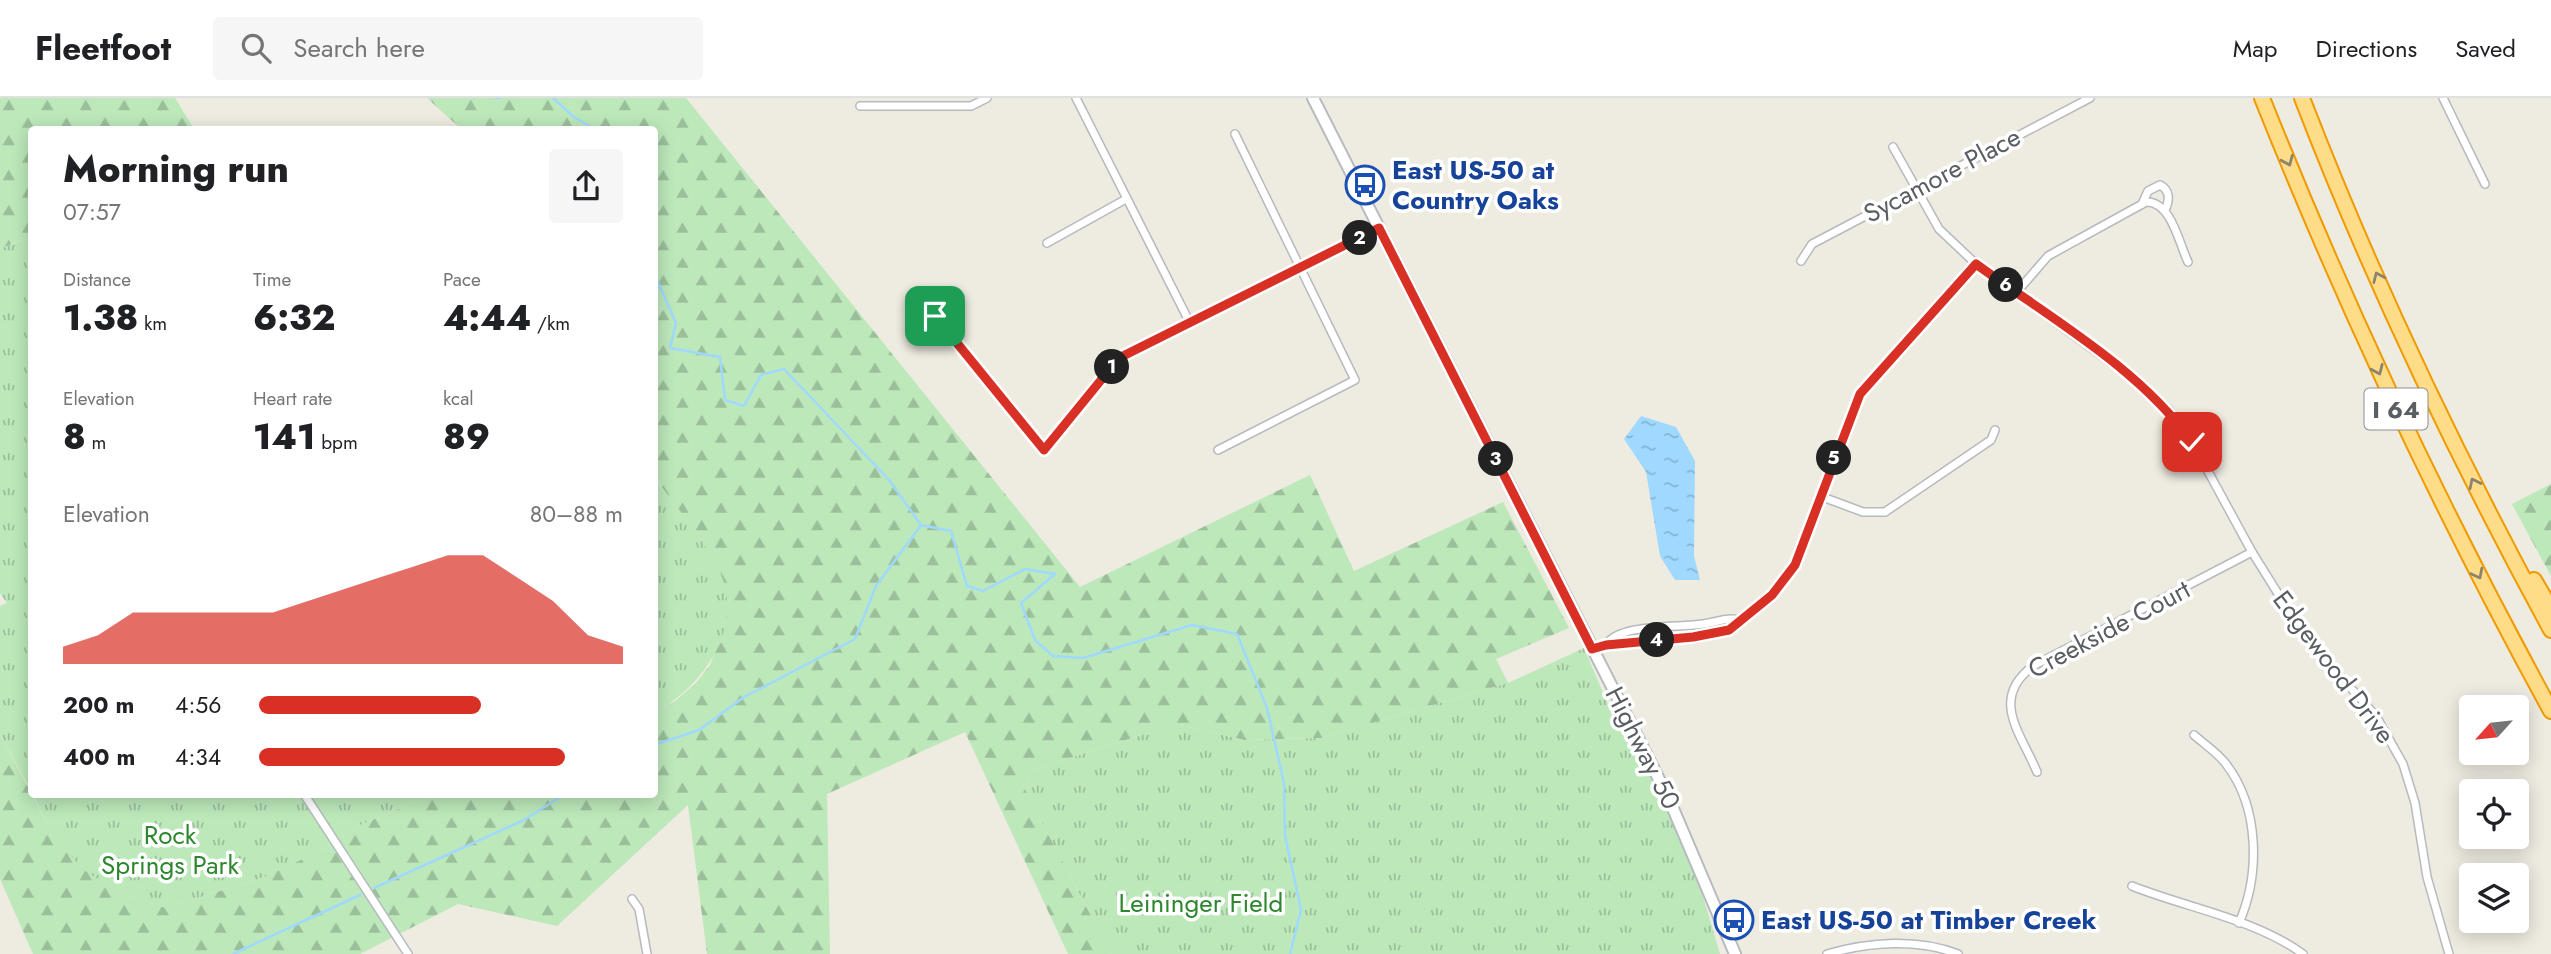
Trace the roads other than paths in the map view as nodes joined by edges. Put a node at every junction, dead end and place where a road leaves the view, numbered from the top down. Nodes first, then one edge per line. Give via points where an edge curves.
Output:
1 (987, 98) edge
2 (1076, 98) edge
3 (1313, 98) edge
4 (2090, 98) edge
5 (2262, 98) edge
6 (2302, 98) edge
7 (2443, 98) edge
8 (860, 106) dead end
9 (1235, 134) dead end
10 (1892, 147) dead end
11 (2485, 184) dead end
12 (1915, 189) junction
13 (1126, 199) junction
14 (2142, 204) junction
15 (2165, 210) junction
16 (1379, 228) junction
17 (1047, 243) dead end
18 (1801, 261) dead end
19 (2188, 262) dead end
20 (1976, 264) junction
21 (1300, 268) junction
22 (2016, 293) junction
23 (932, 299) dead end
24 (1190, 323) junction
25 (1995, 430) dead end
26 (1218, 450) dead end
27 (1820, 496) junction
28 (2490, 514) junction
29 (2252, 552) junction
30 (2551, 609) edge
31 (1741, 620) junction
32 (2551, 630) edge
33 (1606, 645) junction
34 (1592, 649) junction
35 (2551, 710) edge
36 (2194, 735) dead end
37 (2037, 772) dead end
38 (307, 798) edge
39 (2132, 886) dead end
40 (632, 898) dead end
41 (2239, 923) junction
42 (1941, 951) edge
43 (408, 954) edge
44 (647, 954) edge
45 (1735, 954) edge
46 (1827, 954) edge
47 (1958, 954) edge
48 (2303, 954) edge
49 (2449, 954) edge

1 - 8 street via 971,106
2 - 13 street
3 - 16 main road, Highway 50
4 - 12 street, Sycamore Place
5 -> 35 highway, I 64 via 2400,416
28 -> 6 highway, I 64 via 2418,366
7 - 11 street
9 - 21 street
10 - 12 street, Edgewood Drive
12 - 18 street, Sycamore Place via 1812,244
12 - 20 street, Edgewood Drive via 1939,229
13 - 17 street
13 - 24 street
14 - 15 street via 2155,203
14 - 15 street via 2148,191 2160,185 2168,193
14 - 22 street via 2048,256
15 - 19 street
16 - 21 street
16 - 34 main road, Highway 50
20 - 22 street, Edgewood Drive
20 - 27 street via 1860,394
21 - 24 street
21 - 26 street via 1355,380
22 - 29 street, Edgewood Drive via 2169,410 2192,442
23 - 24 street via 935,316 1044,450 1119,358
25 - 27 street via 1991,440 1885,512 1863,512
27 - 31 street via 1795,565 1772,595
28 - 30 highway
28 - 32 highway, I 64
29 - 37 street, Creekside Court via 2021,675 2010,706
29 - 49 street, Edgewood Drive via 2305,636 2376,716 2403,764 2415,803 2430,891
31 - 33 street via 1729,630 1710,635
31 - 33 street via 1727,617 1706,624 1636,631 1614,636
33 - 34 street
34 - 45 main road, Highway 50 via 1686,835
36 - 41 street via 2226,764 2247,803 2254,858 2248,903
38 - 43 street
39 - 41 street
40 - 44 street via 639,909
41 - 48 street
42 - 46 street via 1880,943
42 - 47 street

